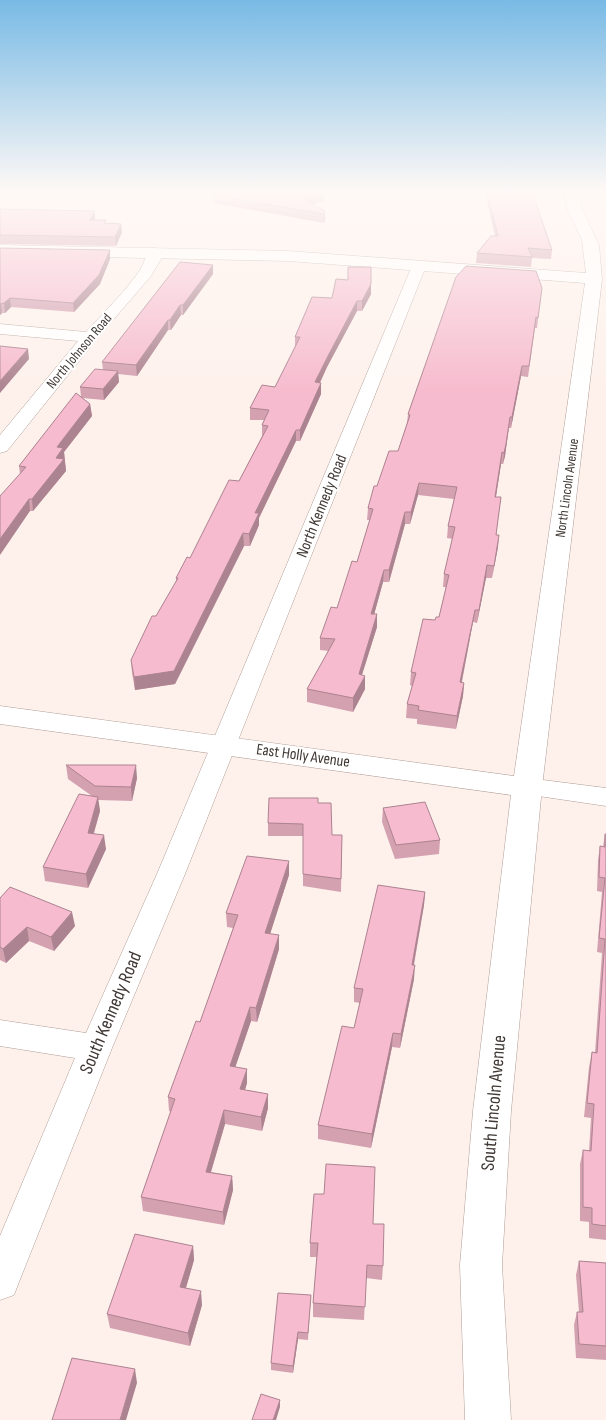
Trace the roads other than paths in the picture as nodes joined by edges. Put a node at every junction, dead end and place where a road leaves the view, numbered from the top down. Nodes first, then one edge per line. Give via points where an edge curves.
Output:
1 (154, 259) edge
2 (331, 259) edge
3 (595, 259) edge
4 (419, 266) junction
5 (600, 279) edge
6 (0, 329) edge
7 (90, 337) junction
8 (4, 438) edge
9 (0, 715) edge
10 (223, 745) junction
11 (527, 787) junction
12 (606, 798) edge
13 (0, 1032) edge
14 (96, 1048) junction
15 (0, 1282) edge
16 (488, 1420) edge

1 - 7 street, North Johnson Road via 146,273
2 - 4 street
3 - 5 street, North Lincoln Avenue
4 - 5 street
4 - 10 street, North Kennedy Road
5 - 11 street, North Lincoln Avenue
6 - 7 street
7 - 8 street, North Johnson Road
9 - 10 street, East Holly Avenue
10 - 11 street, East Holly Avenue
10 - 14 street, South Kennedy Road
11 - 12 street, East Holly Avenue
11 - 16 street, South Lincoln Avenue via 492,1111 481,1265
13 - 14 street
14 - 15 street, South Kennedy Road

